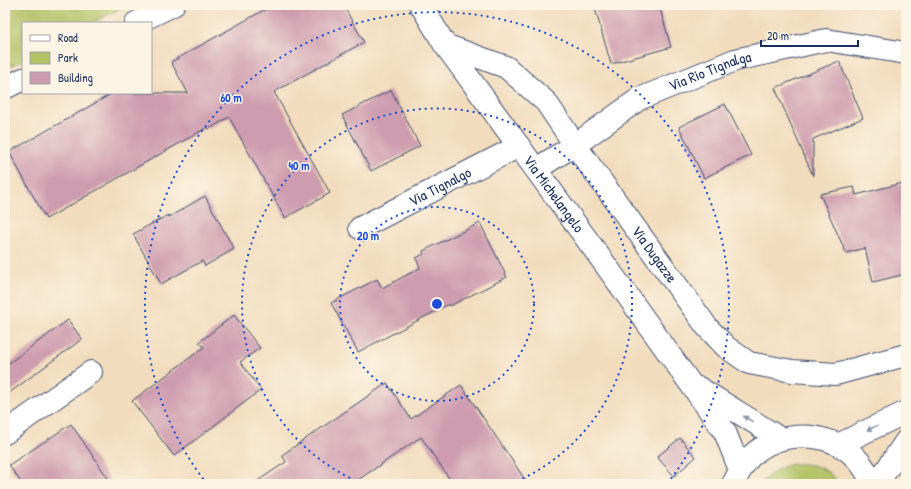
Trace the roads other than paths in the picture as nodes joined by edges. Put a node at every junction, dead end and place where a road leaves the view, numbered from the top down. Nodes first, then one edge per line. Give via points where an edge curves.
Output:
1 (172, 5) edge
2 (422, 5) edge
3 (138, 22) edge
4 (445, 45) junction
5 (906, 53) edge
6 (22, 80) edge
7 (5, 88) edge
8 (575, 145) junction
9 (519, 146) junction
10 (536, 169) junction
11 (360, 228) dead end
12 (906, 355) edge
13 (91, 372) dead end
14 (688, 381) junction
15 (906, 412) edge
16 (5, 434) edge
17 (781, 439) junction
18 (906, 440) edge
19 (838, 445) junction
20 (736, 477) edge
21 (873, 484) edge
22 (877, 484) edge

1 - 3 street
2 - 4 street, Via Michelangelo
4 - 8 street, Via Dugazze via 506,67 546,102
4 - 9 street, Via Michelangelo
5 - 8 street, Via Rio Tignalga via 826,40 735,60 638,99
6 - 7 street
8 - 10 street, Via Rio Tignalga
8 - 12 street, Via Dugazze via 707,327 726,347 749,363 792,372 836,374
9 - 10 street, Via Michelangelo
9 - 11 street, Via Tignalgo
10 - 14 street, Via Michelangelo
13 - 16 street
17 -> 14 street, Via Michelangelo
14 - 20 street, Via Michelangelo via 725,432
15 -> 19 street
17 - 19 street via 800,436 820,438
17 - 20 street via 751,456
18 - 22 street
19 - 21 street via 854,456 866,470

